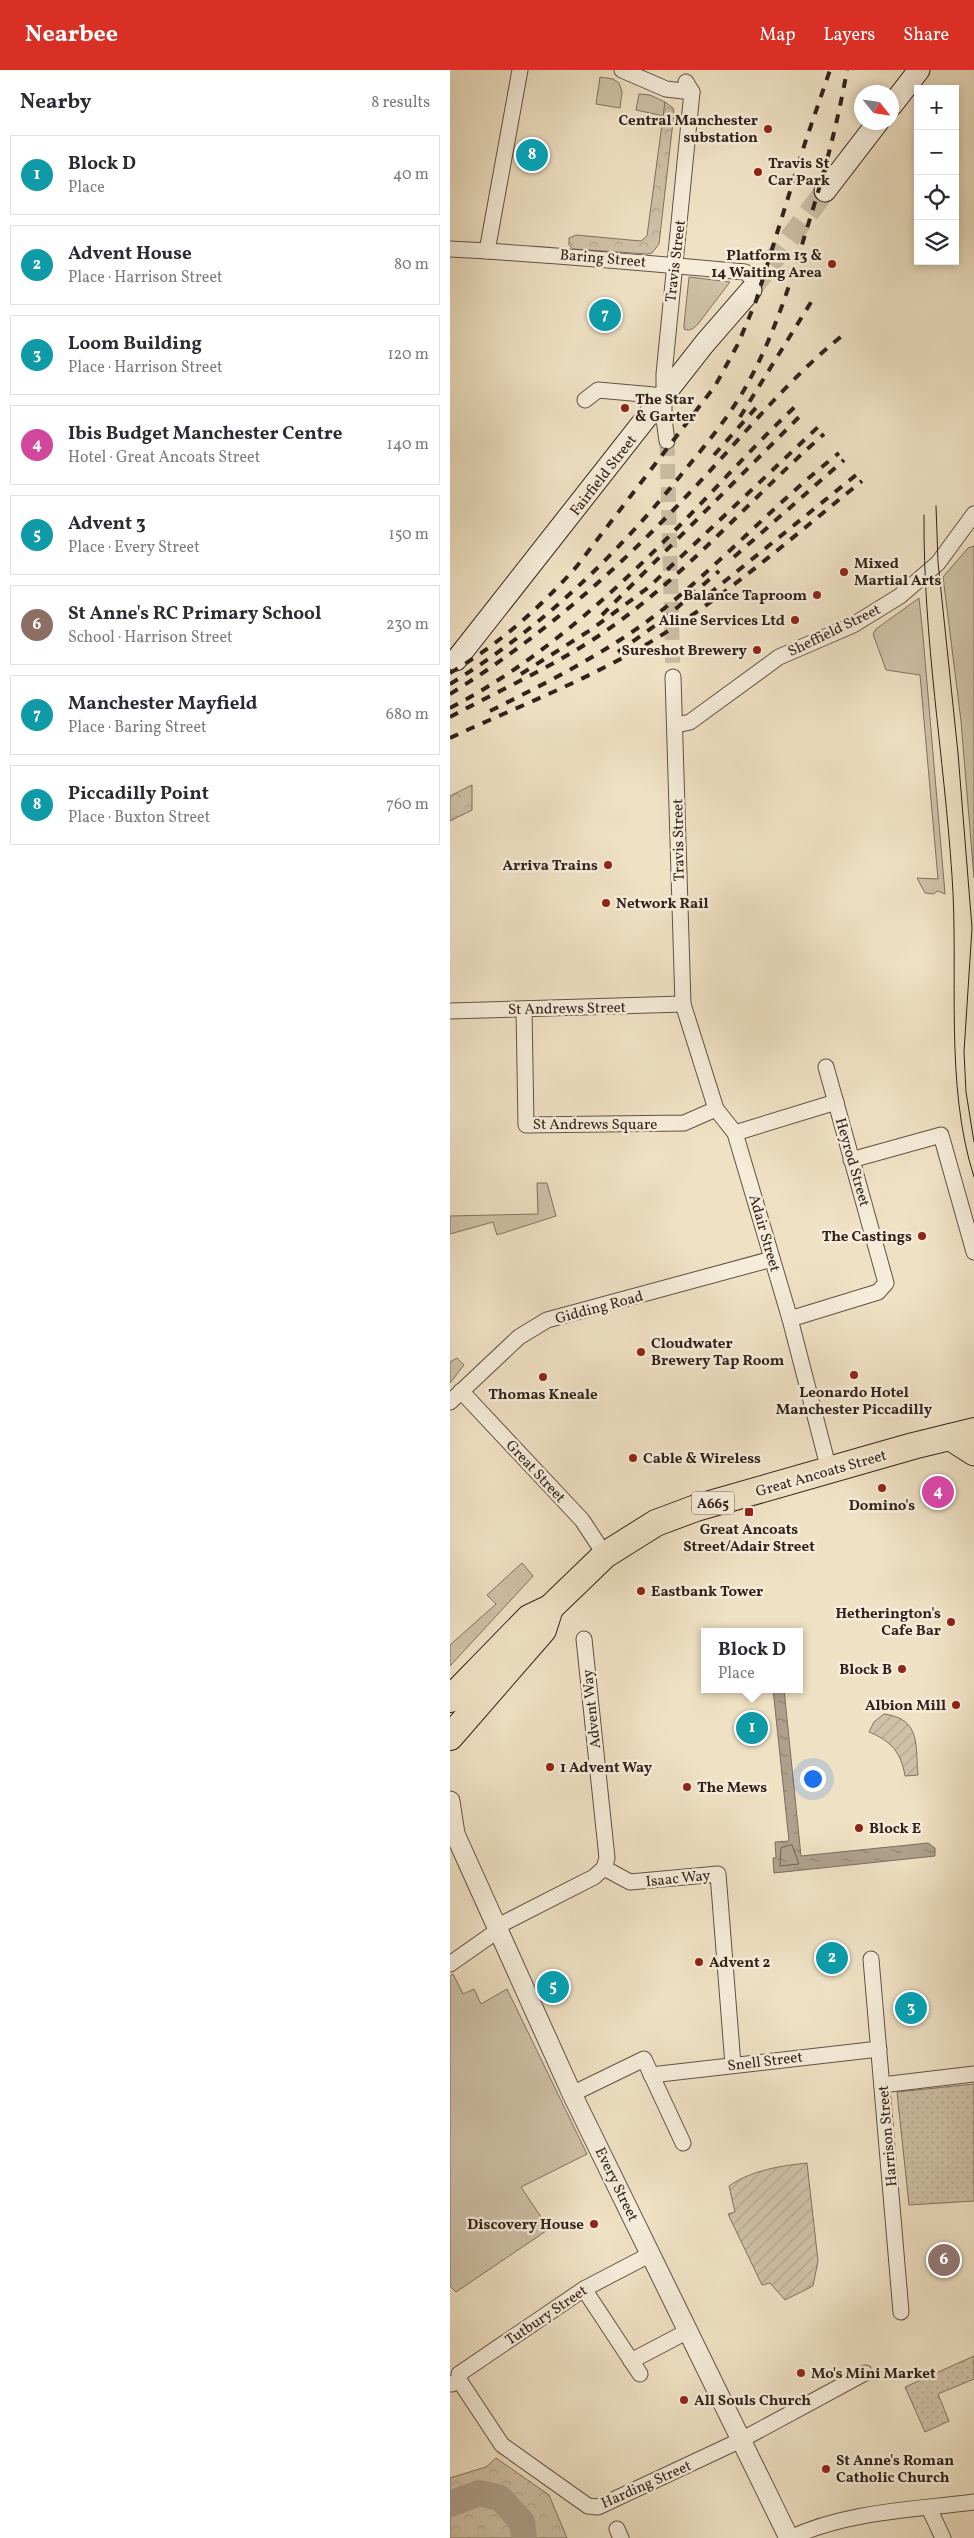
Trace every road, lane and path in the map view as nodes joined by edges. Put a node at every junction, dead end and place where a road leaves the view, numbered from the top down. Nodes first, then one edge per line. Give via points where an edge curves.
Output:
1 (520, 70) edge
2 (622, 70) edge
3 (919, 70) edge
4 (899, 96) edge
5 (872, 130) edge
6 (825, 191) tunnel mouth
7 (450, 249) edge
8 (488, 251) junction
9 (673, 264) junction
10 (752, 284) joint
11 (665, 396) junction
12 (585, 400) dead end
13 (667, 441) tunnel mouth
14 (973, 518) edge
15 (453, 657) edge
16 (674, 677) tunnel mouth
17 (676, 725) junction
18 (683, 1004) junction
19 (524, 1008) junction
20 (450, 1011) edge
21 (826, 1067) dead end
22 (836, 1102) junction
23 (716, 1109) junction
24 (735, 1133) junction
25 (851, 1160) junction
26 (974, 1252) edge
27 (772, 1258) junction
28 (790, 1319) junction
29 (455, 1396) edge
30 (974, 1431) edge
31 (949, 1437) junction
32 (974, 1453) edge
33 (829, 1470) junction
34 (605, 1555) junction
35 (550, 1608) junction
36 (584, 1639) dead end
37 (450, 1699) edge
38 (450, 1737) edge
39 (450, 1801) edge
40 (453, 1832) edge
41 (604, 1868) junction
42 (496, 1929) junction
43 (870, 1959) dead end
44 (450, 1964) edge
45 (879, 2049) junction
46 (733, 2065) junction
47 (974, 2074) edge
48 (651, 2076) junction
49 (882, 2085) junction
50 (572, 2094) junction
51 (683, 2143) dead end
52 (651, 2254) junction
53 (584, 2289) junction
54 (902, 2312) dead end
55 (688, 2331) junction
56 (865, 2372) dead end
57 (454, 2383) edge
58 (741, 2440) junction
59 (974, 2502) edge
60 (929, 2508) junction
61 (789, 2538) edge
62 (943, 2538) edge

1 - 8 street
2 - 9 street, Travis Street via 666,89 689,87 678,254
3 - 4 main road
5 - 6 main road
7 - 8 street, Baring Street
8 - 9 street, Baring Street
9 - 10 street, Baring Street via 745,272
9 - 11 street, Travis Street
10 - 11 main road, Fairfield Street
11 - 12 street via 598,390
11 - 13 street, Travis Street
11 - 15 main road, Fairfield Street via 470,644
14 - 17 street, Sheffield Street via 938,563 900,596 853,625 779,657 690,722
16 - 17 street, Travis Street
17 - 18 street, Travis Street
18 - 19 street, St Andrews Street
18 - 23 street, Adair Street
19 - 20 street, St Andrews Street
19 - 23 street, St Andrews Square via 526,1125 684,1123
21 - 22 street, Heyrod Street
22 - 24 street
22 - 25 street, Heyrod Street
23 - 24 street, Adair Street
24 - 27 street, Adair Street
25 - 26 street via 941,1135
25 - 28 street, Heyrod Street via 886,1278 885,1287 878,1292
27 - 28 street, Adair Street
27 - 29 street, Gidding Road via 548,1320 519,1337
28 - 33 street, Adair Street
29 - 34 street, Great Street via 576,1514
30 - 31 highway, Great Ancoats Street / A665
31 - 32 main road
31 - 33 highway, Great Ancoats Street / A665
33 - 34 highway, Great Ancoats Street / A665 via 696,1508 656,1523
34 - 35 highway, Great Ancoats Street / A665
35 - 37 highway, Great Ancoats Street / A665 via 529,1618
35 - 38 highway, Great Ancoats Street / A665 via 543,1630
36 - 41 street, Advent Way via 607,1858
39 - 40 street, Every Street
40 - 42 street, Every Street
41 - 42 street via 594,1877
41 - 46 street, Isaac Way via 630,1882 718,1874
42 - 44 street
42 - 50 street, Every Street
43 - 45 street, Harrison Street
45 - 46 street, Snell Street
45 - 49 street, Harrison Street
46 - 48 street, Snell Street
47 - 49 street
48 - 50 street via 644,2059
48 - 51 street
49 - 54 street, Harrison Street
50 - 52 street, Every Street
52 - 53 street, Tutbury Street
52 - 55 street, Every Street
53 - 55 street via 635,2368
53 - 57 street, Tutbury Street via 459,2374
55 - 58 street, Every Street
56 - 58 street, Harding Street
57 - 58 street, Harding Street via 502,2446 588,2506 598,2507
58 - 61 street, Every Street
59 - 60 street
60 - 61 street via 850,2518 816,2526
60 - 62 street

